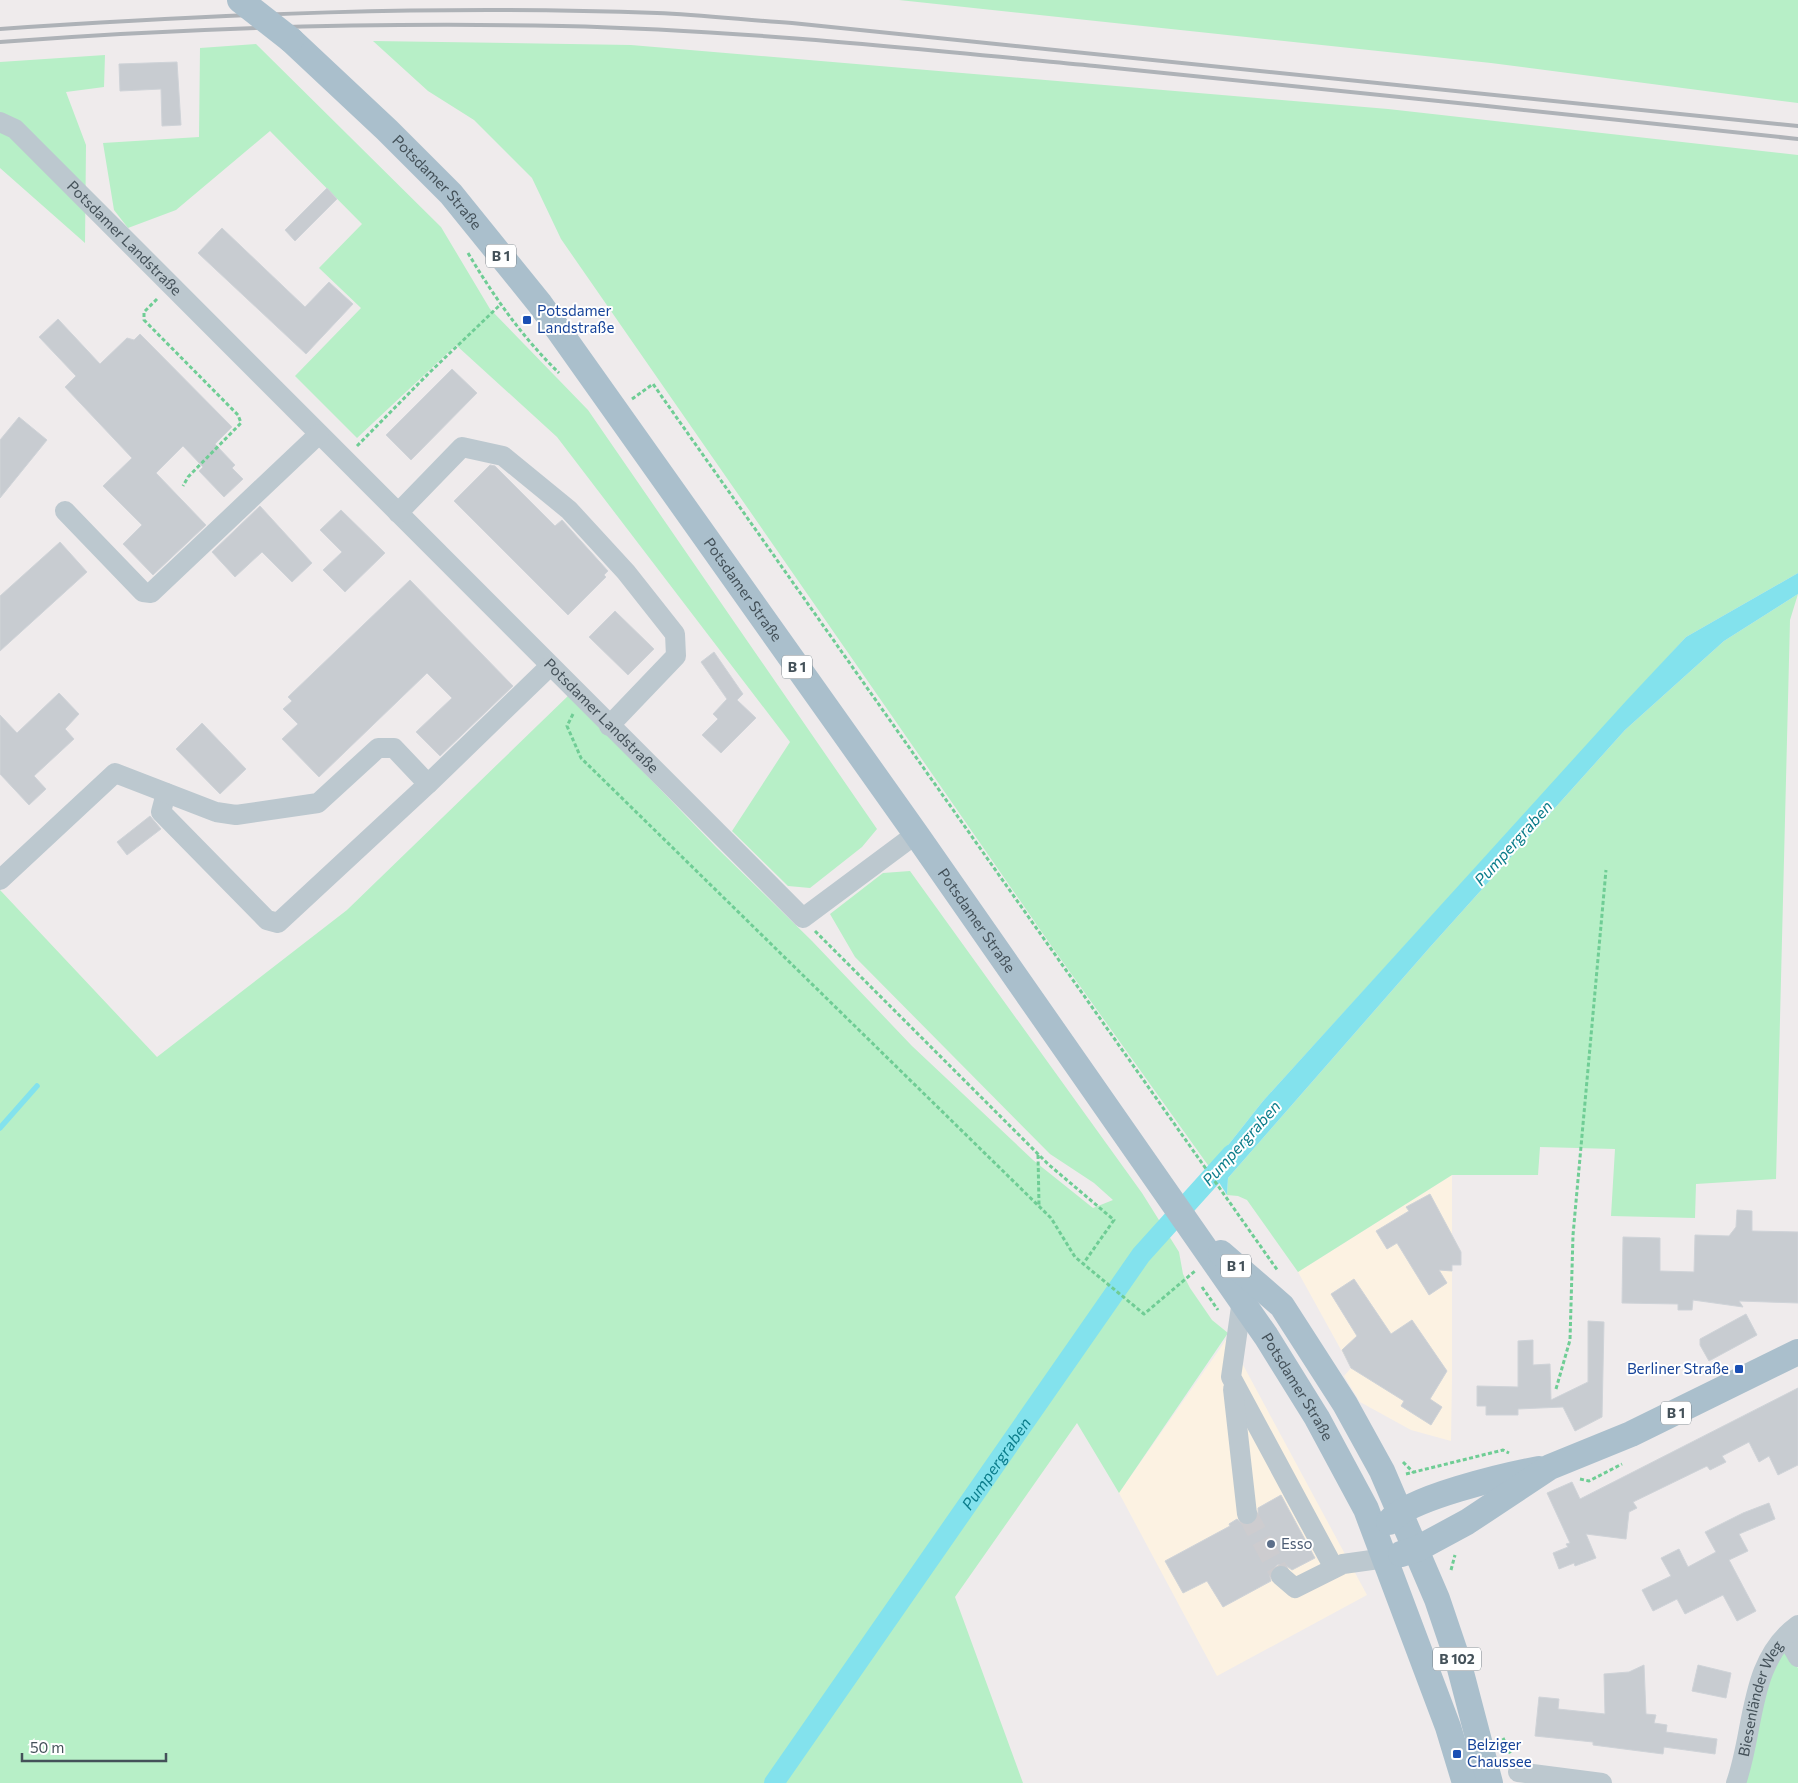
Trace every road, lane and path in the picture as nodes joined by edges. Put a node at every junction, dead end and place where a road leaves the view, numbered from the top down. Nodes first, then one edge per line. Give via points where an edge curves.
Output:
1 (240, 0) edge
2 (0, 122) edge
3 (170, 286) junction
4 (562, 375) dead end
5 (653, 384) dead end
6 (319, 434) junction
7 (344, 459) junction
8 (183, 486) dead end
9 (65, 511) dead end
10 (398, 513) junction
11 (550, 667) junction
12 (581, 698) junction
13 (609, 726) junction
14 (428, 784) junction
15 (166, 793) junction
16 (916, 834) junction
17 (1606, 870) dead end
18 (0, 880) edge
19 (802, 918) junction
20 (1038, 1154) junction
21 (1229, 1199) dead end
22 (1039, 1206) junction
23 (1190, 1226) junction
24 (1083, 1264) junction
25 (1195, 1271) dead end
26 (1242, 1300) junction
27 (1798, 1352) edge
28 (1231, 1377) junction
29 (1556, 1389) dead end
30 (1550, 1467) junction
31 (1400, 1510) junction
32 (1247, 1514) tunnel mouth
33 (1417, 1548) junction
34 (1382, 1549) junction
35 (1334, 1568) junction
36 (1281, 1576) tunnel mouth
37 (1792, 1630) edge
38 (1798, 1657) edge
39 (1518, 1772) dead end
40 (1465, 1783) edge
41 (1490, 1783) edge
42 (1602, 1783) edge
43 (1736, 1783) edge

1 - 16 main road, Potsdamer Straße / B 1, bridge via 291,40 451,194 540,304
2 - 3 street, Potsdamer Landstraße via 15,129
3 - 6 street, Potsdamer Landstraße
3 - 8 path via 144,312 144,320 238,415 241,423
4 - 7 path via 543,357 501,304
5 - 21 path
6 - 7 street, Potsdamer Landstraße
6 - 9 street via 151,593 143,592
7 - 10 street, Potsdamer Landstraße
10 - 11 street, Potsdamer Landstraße
10 - 13 street via 462,447 503,456 569,510 626,572 676,634 676,656
11 - 12 street, Potsdamer Landstraße
11 - 14 street
12 - 13 street, Potsdamer Landstraße
12 - 22 path via 567,726 581,758
13 - 19 street, Potsdamer Landstraße
14 - 15 street via 394,748 378,748 318,803 236,815 216,812
14 - 15 street via 278,923 267,920 161,812
15 - 18 street via 115,773
16 - 19 street
16 - 23 main road, Potsdamer Straße / B 1
17 - 29 path via 1573,1235 1570,1340
19 - 20 path
20 - 22 path
20 - 24 path via 1114,1220
22 - 24 path via 1051,1218 1075,1258
23 - 26 main road, Potsdamer Straße / B 1
23 - 31 main road, Potsdamer Straße / B 1 via 1282,1306 1344,1404
24 - 25 path via 1144,1314
26 - 28 street
26 - 34 main road, Potsdamer Straße / B 1 via 1350,1476
27 - 30 main road, B 1 via 1632,1434
28 - 32 street
28 - 35 street
30 - 31 main road, B 1 via 1503,1475
30 - 33 main road, B 1 via 1467,1522
31 - 33 main road, B 102
31 - 34 main road via 1388,1523
33 - 34 main road, B 1
33 - 41 main road, B 102 via 1458,1661
34 - 35 street
34 - 40 main road, B 102
35 - 36 street via 1295,1588
37 - 38 street
37 - 43 street, Biesenländer Weg via 1774,1650 1761,1675
39 - 42 street

